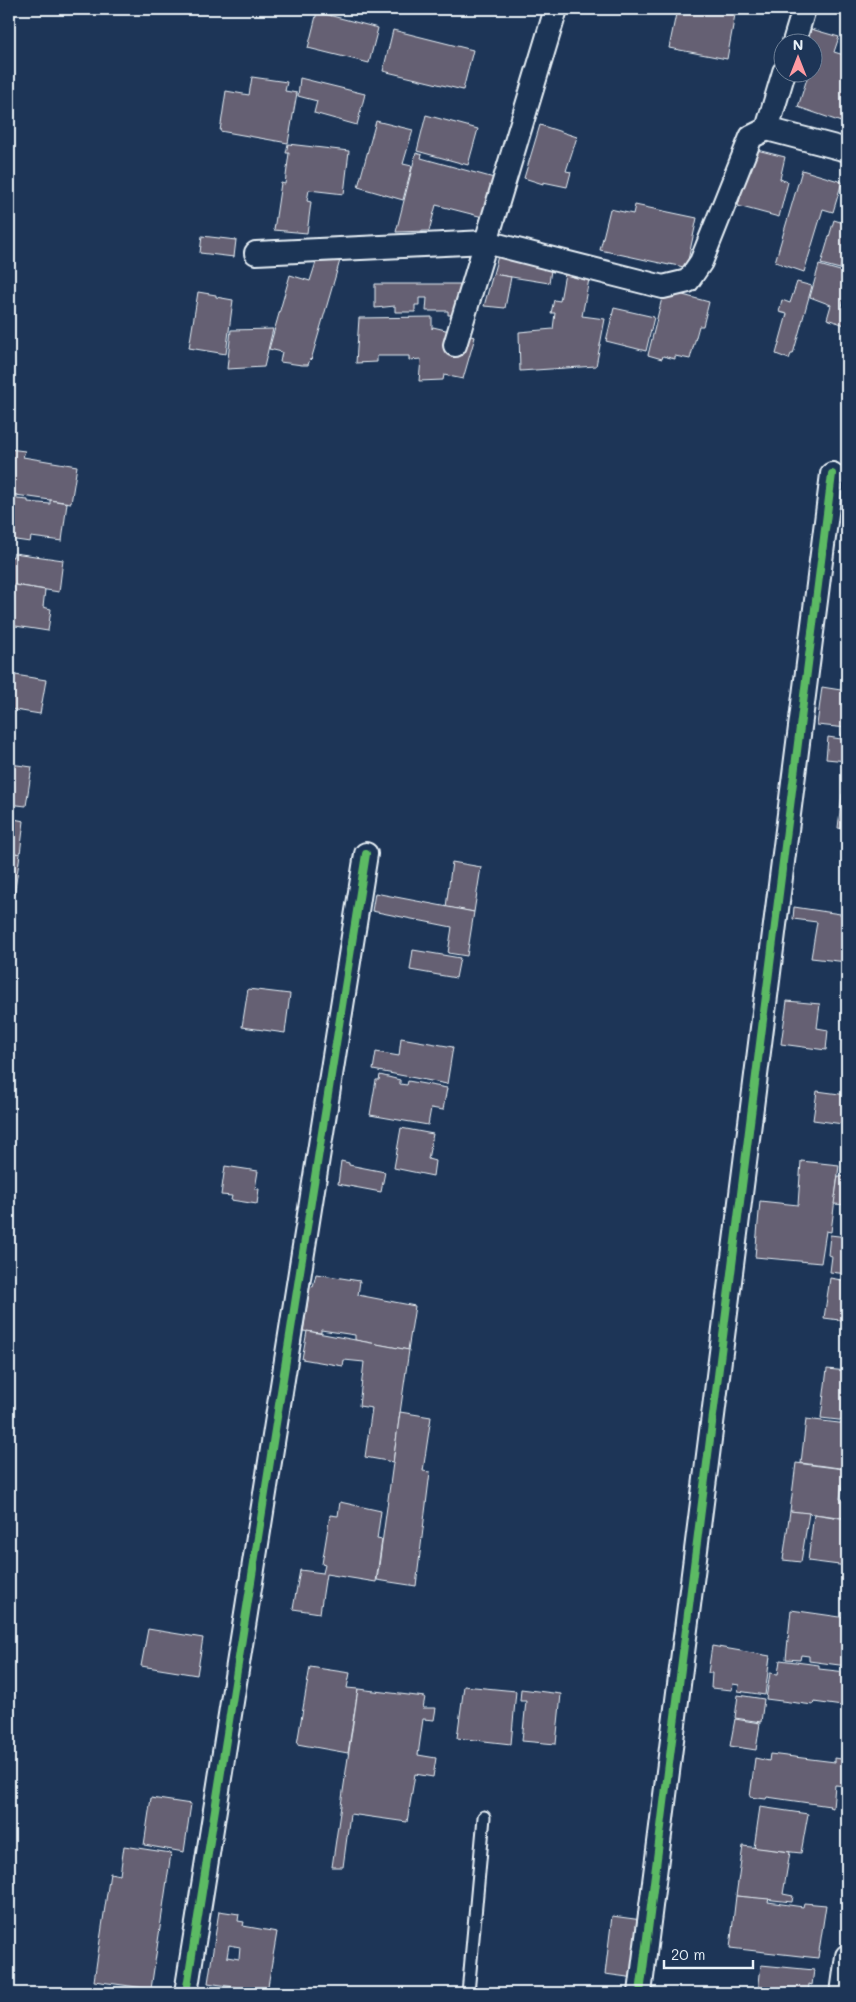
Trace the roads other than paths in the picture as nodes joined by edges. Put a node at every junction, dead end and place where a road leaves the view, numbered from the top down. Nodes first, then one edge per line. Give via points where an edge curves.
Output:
1 (556, 9) edge
2 (804, 9) edge
3 (797, 32) edge
4 (781, 82) edge
5 (767, 129) junction
6 (847, 150) edge
7 (486, 242) junction
8 (256, 253) dead end
9 (455, 345) dead end
10 (832, 474) dead end
11 (366, 854) dead end
12 (484, 1817) dead end
13 (847, 1956) edge
14 (186, 1993) edge
15 (468, 1993) edge
16 (640, 1993) edge
17 (842, 1993) edge

1 - 7 street
2 - 3 street
4 - 5 street
5 - 6 street
5 - 7 street via 751,137 701,262 688,281 663,287
7 - 8 street
7 - 9 street
10 - 16 street
11 - 14 street
12 - 15 lane
13 - 17 street

